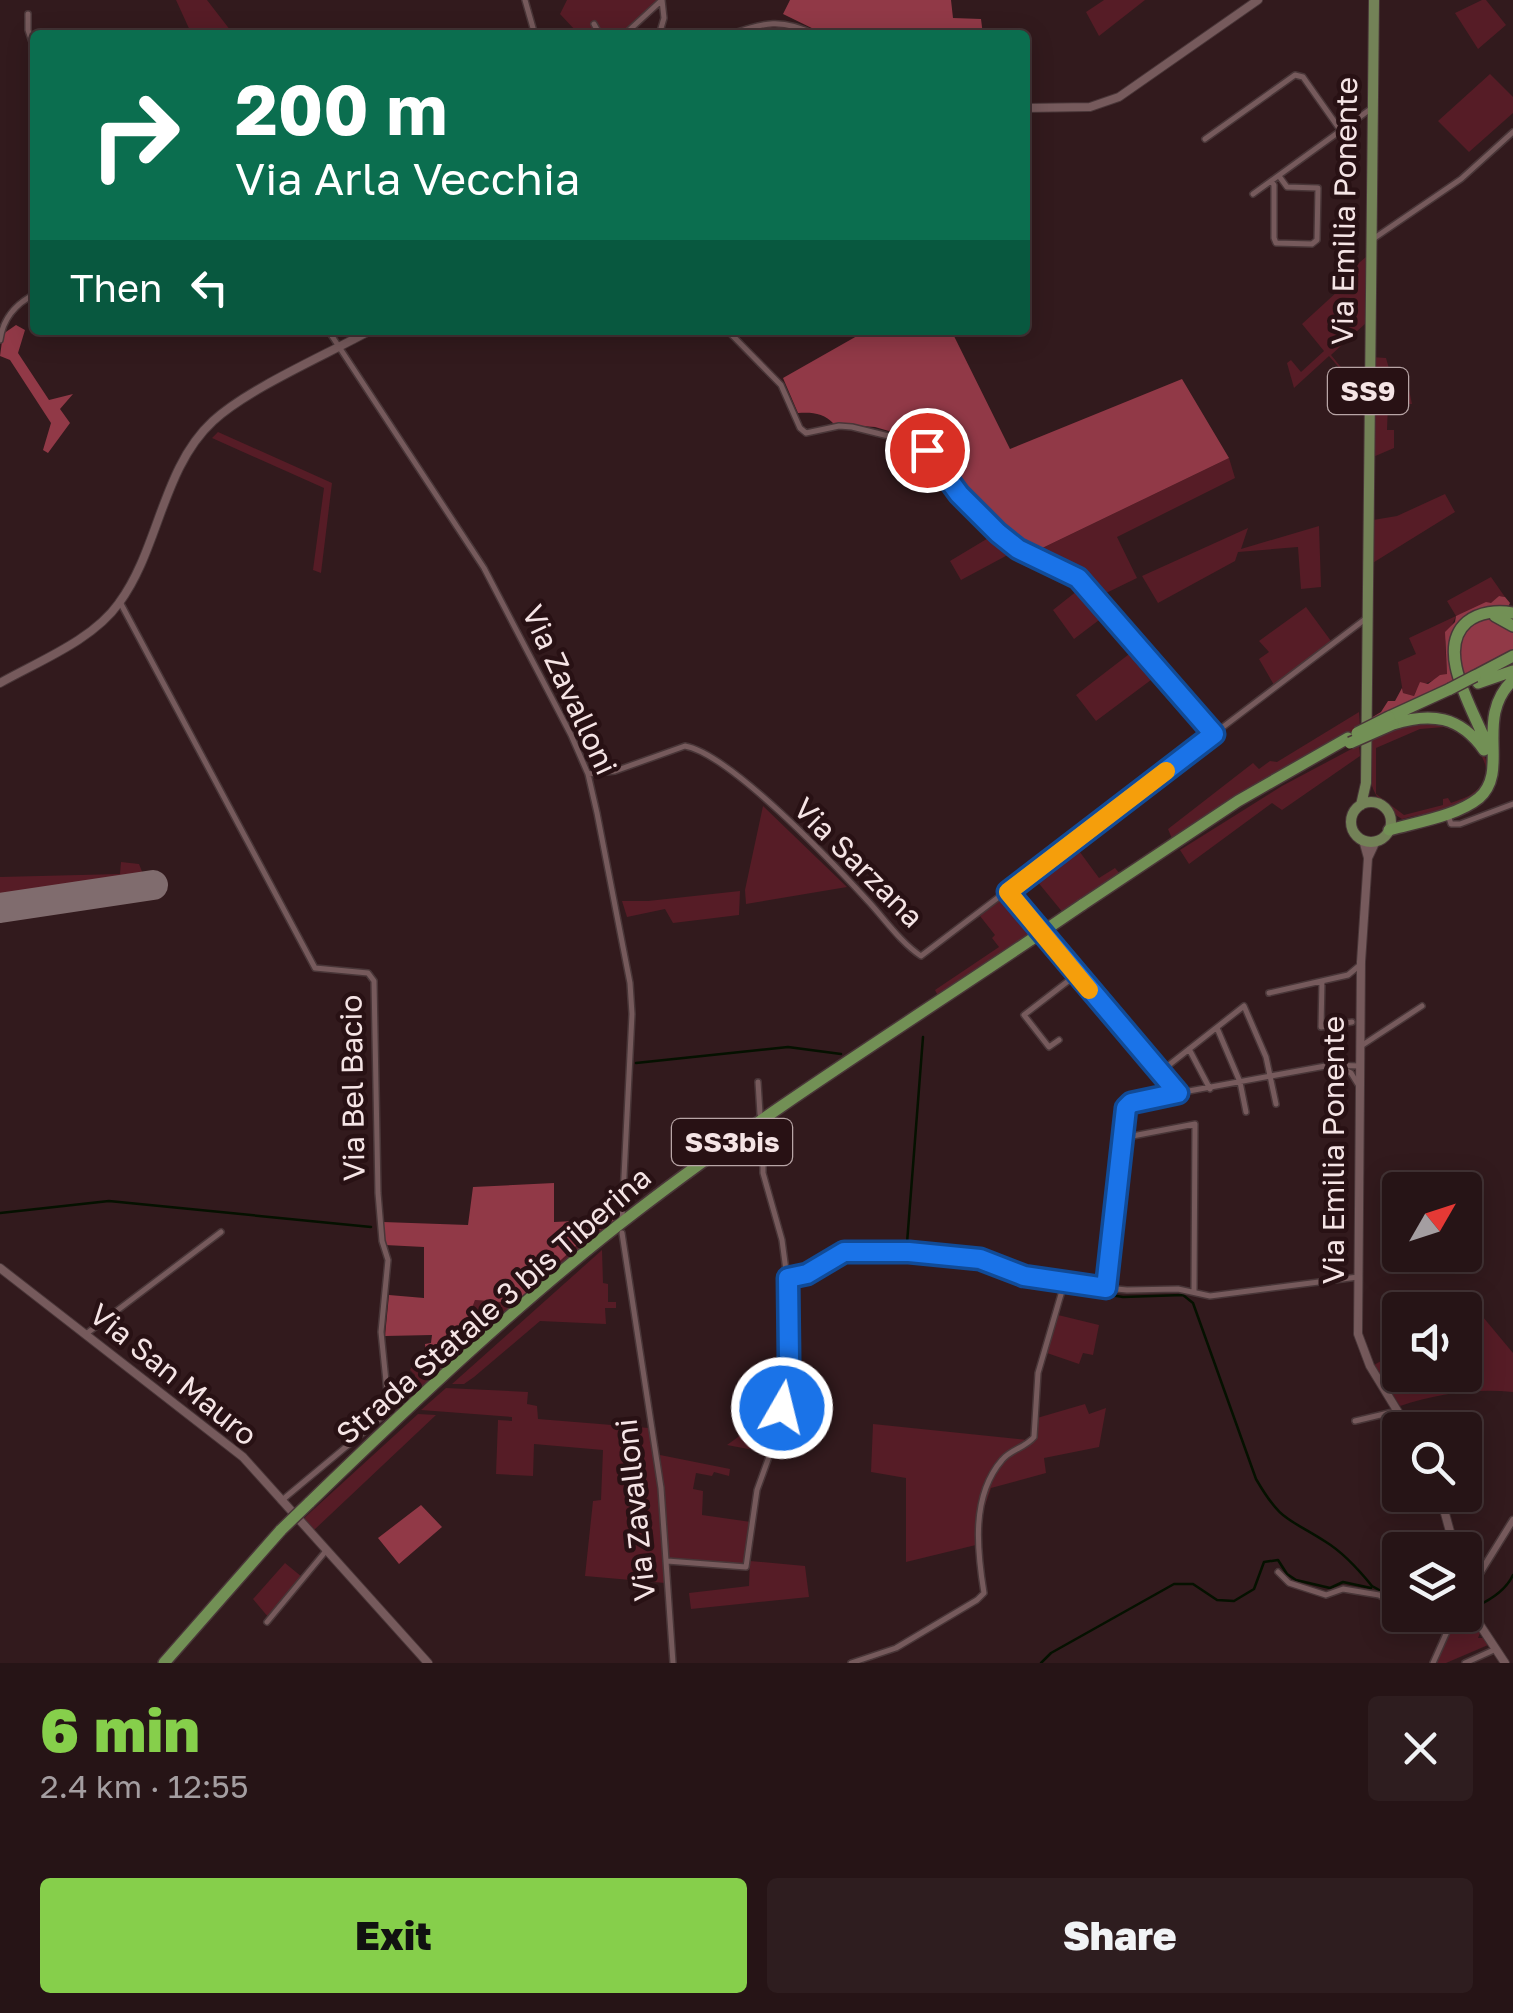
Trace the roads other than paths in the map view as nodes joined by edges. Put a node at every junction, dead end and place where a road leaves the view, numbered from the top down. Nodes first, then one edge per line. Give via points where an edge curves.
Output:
1 (525, 0) edge
2 (662, 0) edge
3 (1258, 0) edge
4 (1374, 0) edge
5 (28, 14) dead end
6 (594, 24) dead end
7 (534, 30) edge
8 (597, 30) edge
9 (629, 30) edge
10 (660, 30) edge
11 (747, 30) edge
12 (806, 30) edge
13 (30, 36) edge
14 (1030, 108) edge
15 (1367, 119) junction
16 (1341, 131) junction
17 (1513, 132) edge
18 (1204, 139) dead end
19 (1278, 176) junction
20 (1271, 181) junction
21 (1252, 194) dead end
22 (1370, 241) junction
23 (30, 296) edge
24 (331, 335) edge
25 (362, 335) edge
26 (732, 335) edge
27 (0, 340) edge
28 (339, 347) junction
29 (120, 602) junction
30 (1513, 613) edge
31 (1486, 614) junction
32 (1367, 618) junction
33 (1513, 626) edge
34 (1513, 664) edge
35 (1513, 680) edge
36 (0, 683) edge
37 (1391, 721) junction
38 (1214, 734) junction
39 (1493, 767) junction
40 (588, 774) junction
41 (1366, 783) junction
42 (1374, 802) junction
43 (1513, 804) edge
44 (1361, 805) junction
45 (1447, 812) junction
46 (1390, 825) junction
47 (1370, 840) junction
48 (1008, 892) junction
49 (1361, 962) junction
50 (1076, 975) junction
51 (1346, 976) junction
52 (1361, 976) junction
53 (1322, 981) junction
54 (1361, 989) junction
55 (1269, 993) dead end
56 (1422, 1006) dead end
57 (1352, 1022) dead end
58 (1217, 1028) junction
59 (1058, 1040) dead end
60 (1189, 1049) junction
61 (1360, 1051) junction
62 (1355, 1068) junction
63 (1160, 1072) junction
64 (1270, 1076) junction
65 (758, 1082) dead end
66 (1240, 1082) junction
67 (1210, 1089) junction
68 (1178, 1093) junction
69 (1276, 1104) dead end
70 (1246, 1112) dead end
71 (760, 1114) tunnel mouth
72 (1122, 1138) junction
73 (763, 1142) tunnel mouth
74 (622, 1217) dead end
75 (222, 1232) dead end
76 (622, 1233) dead end
77 (0, 1268) edge
78 (1358, 1277) junction
79 (788, 1278) junction
80 (1063, 1287) junction
81 (1106, 1288) junction
82 (1194, 1292) junction
83 (86, 1334) junction
84 (1397, 1411) joint
85 (1355, 1421) dead end
86 (281, 1501) junction
87 (1513, 1520) edge
88 (326, 1552) junction
89 (667, 1561) junction
90 (1482, 1566) edge
91 (1278, 1572) dead end
92 (1382, 1597) edge
93 (267, 1622) dead end
94 (1482, 1625) edge
95 (1447, 1632) edge
96 (1496, 1649) junction
97 (168, 1663) edge
98 (428, 1663) edge
99 (673, 1663) edge
100 (851, 1663) edge
101 (1433, 1663) edge
102 (1465, 1663) edge
103 (1505, 1663) edge

1 - 7 street
2 - 9 street
2 - 10 street
3 - 14 main road via 1119,97 1090,107
4 - 15 main road, Via Emilia Ponente / SS9
5 - 13 street
6 - 8 street
11 - 12 street via 776,22
15 - 16 street
15 - 22 main road, Via Emilia Ponente / SS9
16 - 18 street via 1304,77 1295,75
16 - 19 street
17 - 22 street via 1461,179
19 - 20 street
19 - 20 street via 1286,187 1318,188 1318,240 1276,243
20 - 21 street
22 - 32 main road, Via Emilia Ponente / SS9
23 - 27 street via 8,317
24 - 28 street, Via Zavalloni
25 - 28 main road
26 - 38 street via 780,386 806,433 852,427 920,444 998,533 1078,578
28 - 29 main road via 212,422 180,470
28 - 40 street, Via Zavalloni via 484,568
29 - 36 main road via 102,624
29 - 86 street, Via Bel Bacio via 314,968 372,976 389,1411
30 - 31 highway
31 - 33 highway
31 - 39 highway via 1458,632 1453,660
32 - 38 street, Via Sarzana
32 - 41 main road, Via Emilia Ponente / SS9
34 - 37 highway, bridge
35 - 39 highway via 1494,709
37 - 39 highway via 1429,716 1456,722
37 - 97 highway, Strada Statale 3 bis Tiberina / SS3bis, bridge via 1349,740 1084,908 653,1205 454,1372 311,1504
38 - 48 street, Via Sarzana
39 - 45 highway via 1478,799
40 - 48 street, Via Sarzana via 696,748 745,783 921,956
40 - 74 street, Via Zavalloni via 630,982
41 - 42 main road, Via Emilia Ponente / SS9
41 - 44 main road, Via Emilia Ponente / SS9
42 - 44 main road
42 - 46 main road via 1386,808
43 - 45 street via 1460,824 1452,824
44 - 47 main road via 1352,823 1356,835
45 - 46 highway
46 - 47 main road
47 - 49 main road, Via Emilia Ponente
48 - 50 street
49 - 51 street
49 - 52 main road, Via Emilia Ponente
50 - 59 street via 1024,1015 1050,1047
50 - 63 street
51 - 52 street
51 - 53 street
51 - 54 street
52 - 54 main road, Via Emilia Ponente
53 - 55 street
53 - 57 street via 1320,1028
54 - 61 main road, Via Emilia Ponente
56 - 61 street
58 - 60 street
58 - 64 street via 1244,1006
58 - 66 street
60 - 63 street
60 - 67 street
61 - 62 main road, Via Emilia Ponente
62 - 64 street
62 - 78 main road, Via Emilia Ponente
63 - 68 street
64 - 66 street
64 - 69 street
65 - 71 street
66 - 67 street
66 - 70 street
67 - 68 street
68 - 72 street via 1131,1103
72 - 81 street
72 - 82 street via 1195,1124
73 - 79 street via 762,1165
75 - 83 street
76 - 89 street, Via Zavalloni
77 - 83 main road, Via San Mauro
78 - 82 street via 1232,1295
78 - 84 main road, Via Emilia Ponente via 1362,1352
79 - 80 street via 844,1252 906,1252 980,1259
79 - 89 street via 786,1378 757,1490 746,1567
80 - 81 street
80 - 100 street via 1038,1372 1034,1436 1002,1459 982,1504 984,1592 896,1648
81 - 82 street
83 - 86 main road, Via San Mauro via 243,1457
84 - 85 street
86 - 88 main road, Via San Mauro
87 - 90 street
88 - 93 street
88 - 98 main road, Via San Mauro
89 - 99 street, Via Zavalloni
91 - 92 street via 1289,1583 1326,1594 1343,1589
94 - 96 main road
95 - 101 street
96 - 102 street
96 - 103 main road

